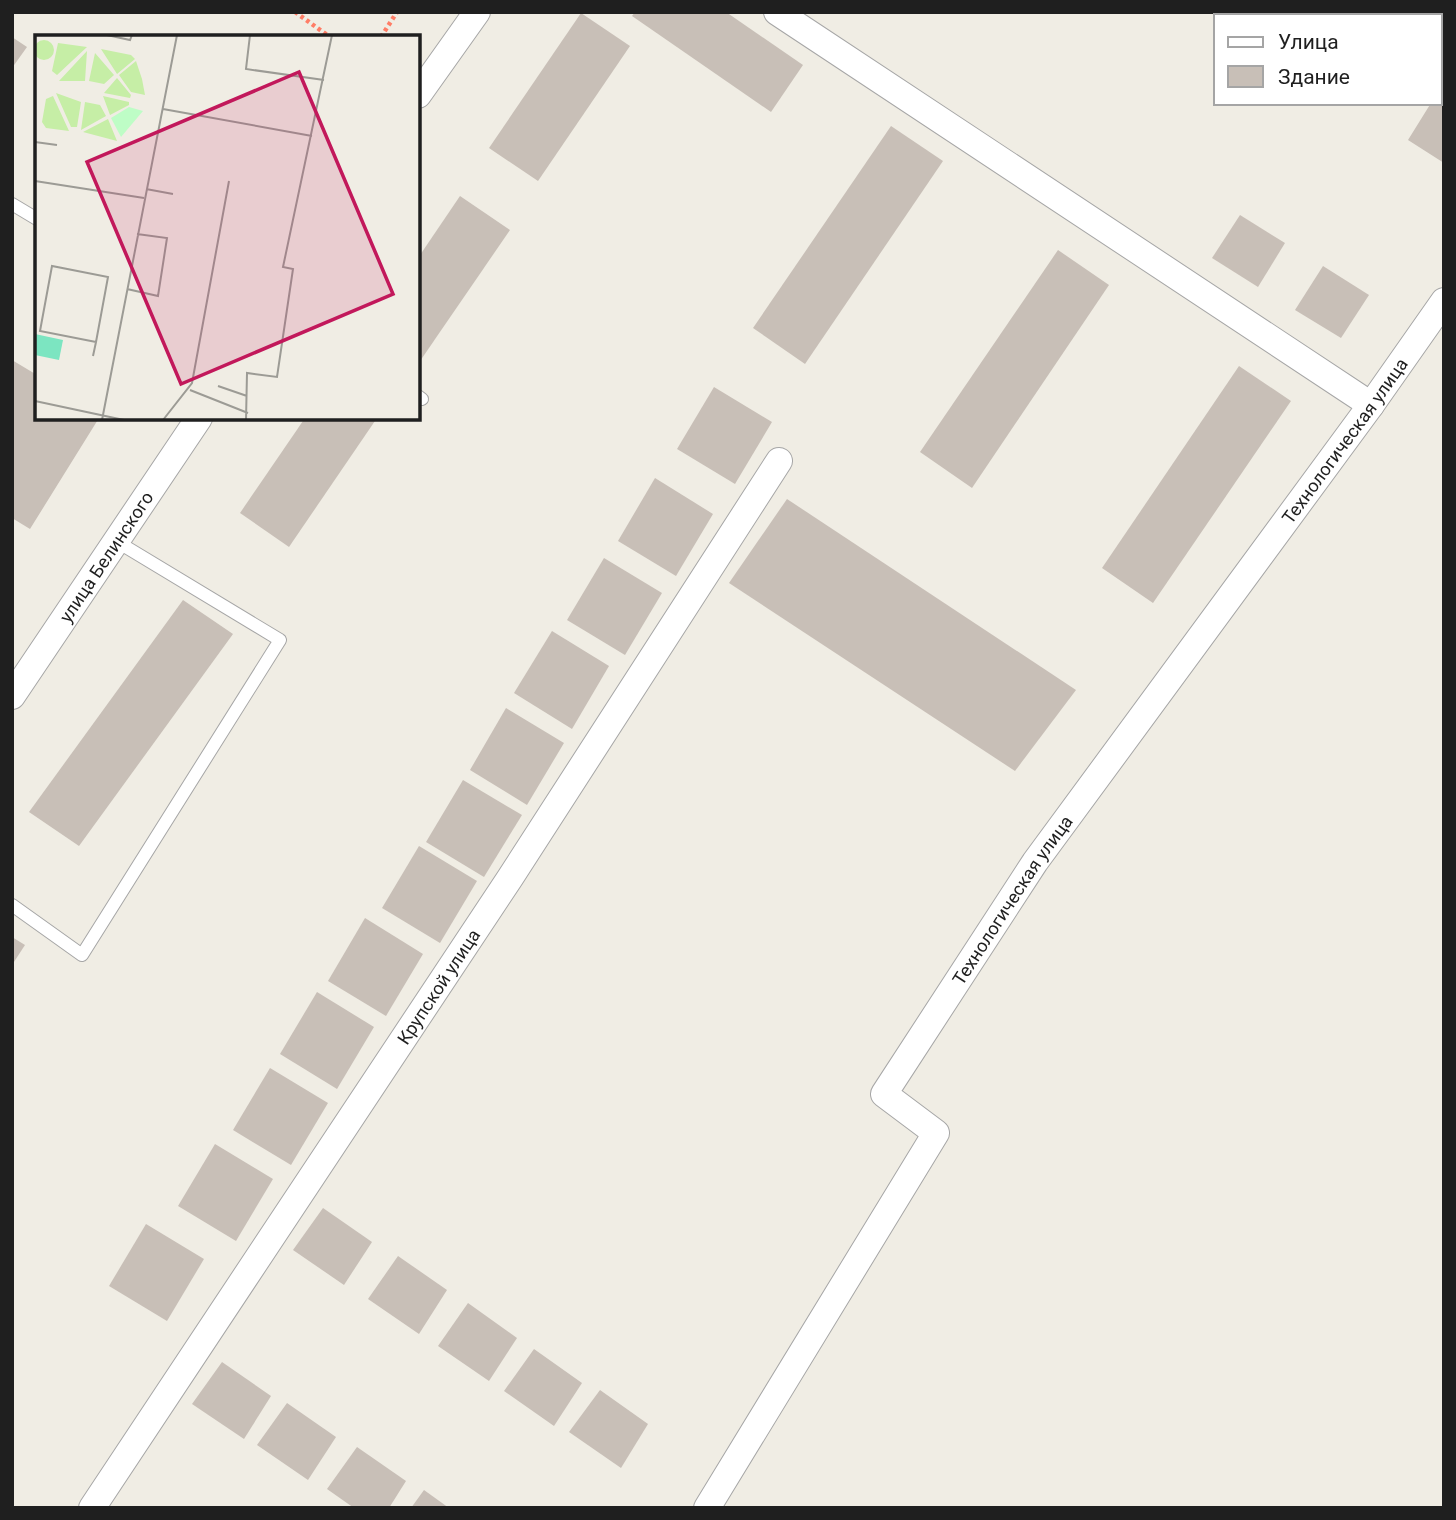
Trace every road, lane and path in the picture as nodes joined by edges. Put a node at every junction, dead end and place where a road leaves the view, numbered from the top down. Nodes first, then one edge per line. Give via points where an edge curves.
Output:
1 (295, 12) edge
2 (397, 12) edge
3 (477, 12) edge
4 (777, 12) edge
5 (327, 35) edge
6 (382, 35) edge
7 (420, 92) edge
8 (12, 204) edge
9 (35, 218) edge
10 (1444, 301) edge
11 (1371, 404) junction
12 (198, 420) edge
13 (779, 461) dead end
14 (116, 541) junction
15 (12, 696) edge
16 (12, 905) edge
17 (92, 1508) edge
18 (707, 1508) edge

1 - 5 path
2 - 6 path
3 - 7 street
4 - 11 street
8 - 9 lane
10 - 11 street, Технологическая улица
11 - 18 street, Технологическая улица via 1035,862 884,1094 936,1133
12 - 14 street, улица Белинского
13 - 17 street, Крупской улица via 510,878
14 - 15 street, улица Белинского
14 - 16 lane via 280,640 82,955

